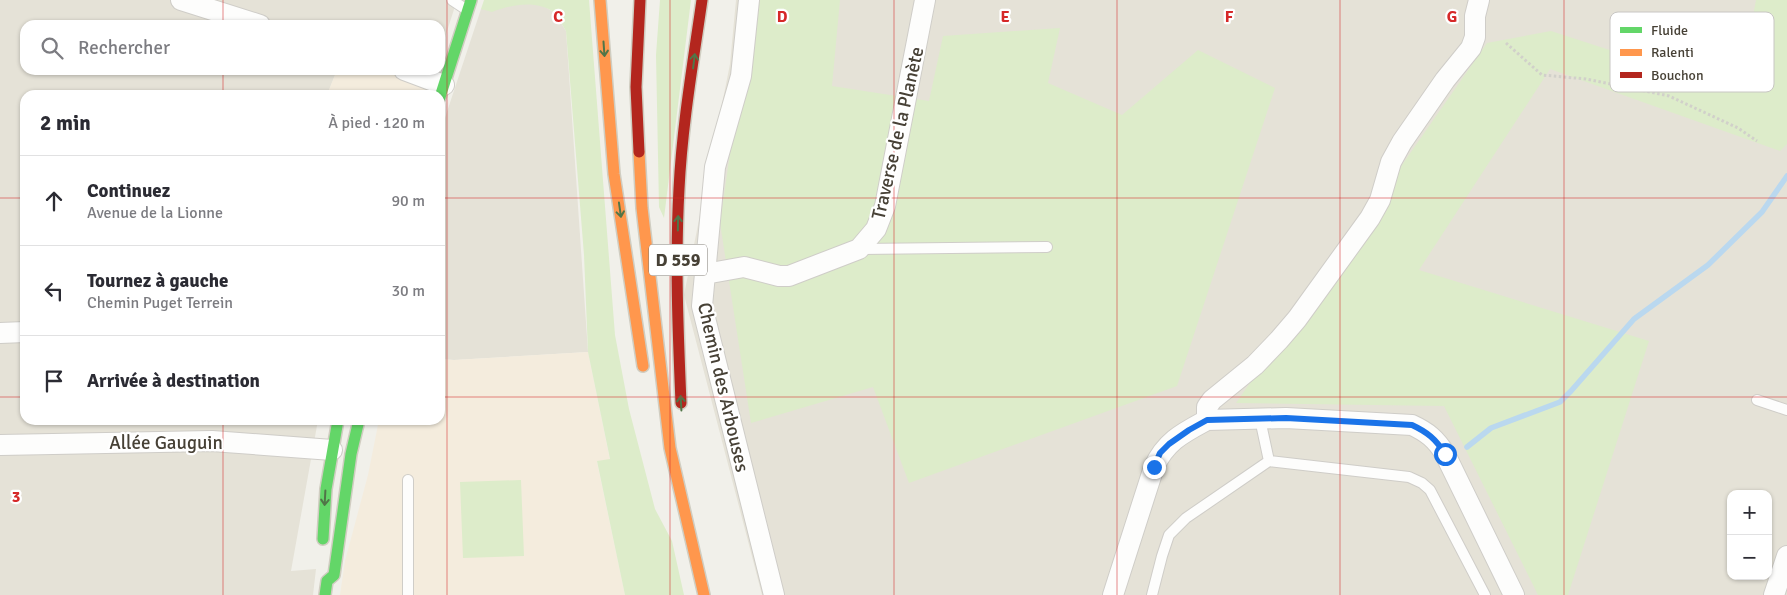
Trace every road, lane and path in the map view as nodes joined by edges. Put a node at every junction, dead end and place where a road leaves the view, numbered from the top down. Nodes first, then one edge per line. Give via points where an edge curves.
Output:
1 (181, 0) edge
2 (452, 0) edge
3 (600, 0) edge
4 (640, 0) edge
5 (702, 0) edge
6 (749, 0) edge
7 (925, 0) edge
8 (1479, 0) edge
9 (209, 5) edge
10 (470, 5) edge
11 (247, 20) edge
12 (1506, 44) dead end
13 (413, 75) edge
14 (1610, 84) edge
15 (440, 90) edge
16 (442, 90) edge
17 (1649, 92) edge
18 (1757, 141) dead end
19 (1047, 247) dead end
20 (859, 249) junction
21 (705, 274) junction
22 (20, 332) edge
23 (0, 333) edge
24 (647, 377) dead end
25 (653, 395) dead end
26 (1758, 400) dead end
27 (1787, 410) edge
28 (682, 415) dead end
29 (1260, 419) junction
30 (1207, 420) junction
31 (339, 425) edge
32 (357, 425) edge
33 (0, 445) edge
34 (670, 448) junction
35 (342, 452) junction
36 (684, 454) dead end
37 (1269, 461) junction
38 (408, 480) dead end
39 (687, 522) junction
40 (322, 548) dead end
41 (1787, 556) edge
42 (325, 595) edge
43 (408, 595) edge
44 (704, 595) edge
45 (774, 595) edge
46 (1113, 595) edge
47 (1152, 595) edge
48 (1485, 595) edge
49 (1514, 595) edge
50 (1774, 595) edge

1 - 9 street
2 - 10 lane
3 -> 24 main road, D 559 via 614,174 641,360
4 - 34 main road via 636,87 642,208
28 -> 5 main road, D 559 via 677,309 678,208 681,158
6 - 21 street, Chemin des Arbouses via 741,76 715,167
7 - 20 street, Traverse de la Planète via 885,206 876,229
8 - 30 street via 1471,48 1402,142 1370,218 1279,340 1255,365 1212,400 1207,407
9 - 11 street
10 - 16 main road
12 - 14 path via 1542,75
13 - 15 street
17 - 18 path via 1669,96 1738,128
19 - 20 lane
20 - 21 street, Traverse de la Planète via 789,276 744,267
21 - 45 street, Chemin des Arbouses via 702,306
22 - 23 street
25 - 34 main road
26 - 27 lane
29 - 30 street
29 - 37 lane
29 - 49 street via 1412,425 1430,435 1445,454
30 - 46 street via 1160,453
31 - 35 main road
32 - 35 main road
33 - 35 street, Allée Gauguin via 212,441
34 - 39 main road
35 -> 40 main road via 326,489
35 - 42 main road via 334,574 324,577
36 - 39 main road
37 - 47 lane via 1186,518 1169,535
37 - 48 lane via 1409,477 1422,483 1430,490
38 - 43 lane
39 - 44 main road
41 - 50 street

